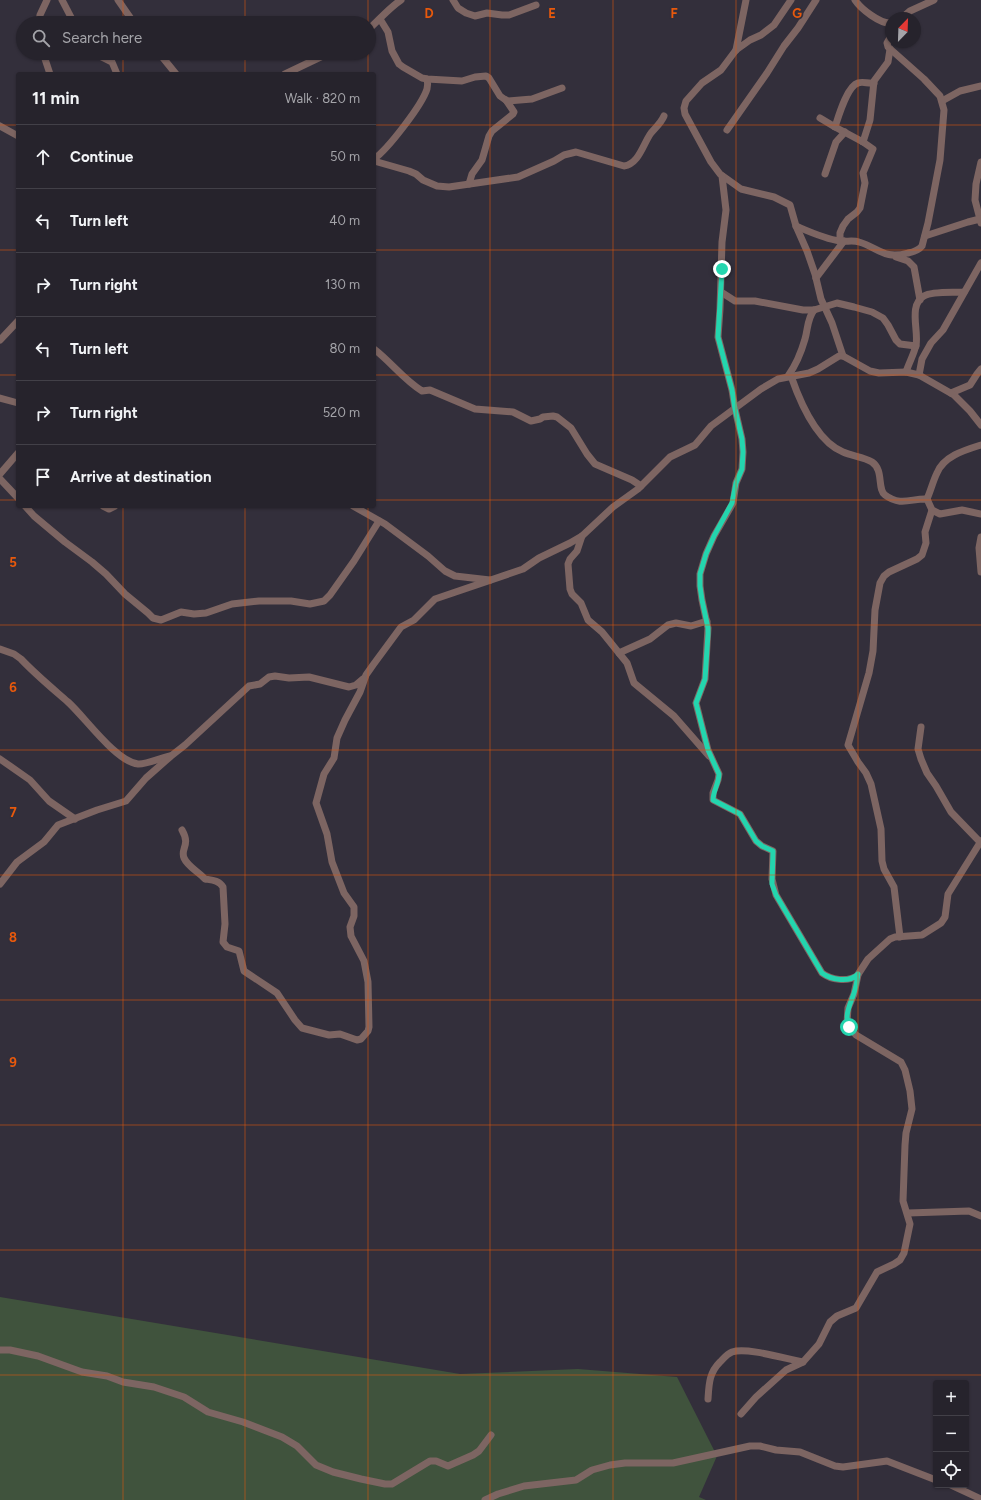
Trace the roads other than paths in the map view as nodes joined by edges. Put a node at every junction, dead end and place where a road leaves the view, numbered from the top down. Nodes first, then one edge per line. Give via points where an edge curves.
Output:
1 (47, 0) edge
2 (62, 0) edge
3 (118, 0) edge
4 (401, 0) edge
5 (453, 0) edge
6 (746, 0) edge
7 (791, 0) edge
8 (816, 0) edge
9 (855, 0) edge
10 (934, 0) edge
11 (536, 6) dead end
12 (909, 12) edge
13 (40, 16) edge
14 (70, 16) edge
15 (129, 16) edge
16 (380, 19) junction
17 (885, 22) edge
18 (376, 23) edge
19 (890, 49) joint
20 (736, 50) junction
21 (45, 60) edge
22 (108, 60) edge
23 (165, 60) edge
24 (319, 60) edge
25 (303, 71) edge
26 (49, 72) edge
27 (116, 72) edge
28 (174, 72) edge
29 (427, 79) junction
30 (874, 83) junction
31 (981, 86) edge
32 (562, 88) dead end
33 (506, 100) junction
34 (942, 101) junction
35 (664, 116) dead end
36 (820, 118) dead end
37 (835, 127) junction
38 (1, 130) edge
39 (727, 130) dead end
40 (845, 132) junction
41 (16, 135) edge
42 (863, 142) junction
43 (376, 158) edge
44 (376, 161) edge
45 (981, 162) edge
46 (825, 174) dead end
47 (722, 176) junction
48 (469, 184) junction
49 (981, 221) edge
50 (796, 226) junction
51 (925, 236) junction
52 (842, 241) junction
53 (894, 256) junction
54 (981, 262) edge
55 (816, 278) junction
56 (721, 292) junction
57 (964, 292) junction
58 (920, 300) junction
59 (825, 307) junction
60 (814, 310) junction
61 (16, 323) edge
62 (0, 340) edge
63 (916, 346) junction
64 (376, 351) edge
65 (842, 356) junction
66 (981, 369) edge
67 (906, 372) junction
68 (919, 375) junction
69 (790, 376) junction
70 (951, 394) junction
71 (0, 398) edge
72 (16, 402) edge
73 (735, 409) junction
74 (981, 425) edge
75 (981, 444) edge
76 (16, 455) edge
77 (0, 474) edge
78 (0, 479) edge
79 (641, 486) junction
80 (16, 496) edge
81 (927, 499) junction
82 (27, 508) edge
83 (356, 508) edge
84 (932, 510) junction
85 (981, 514) edge
86 (379, 521) junction
87 (582, 536) junction
88 (981, 537) edge
89 (981, 572) edge
90 (492, 580) junction
91 (707, 621) junction
92 (0, 648) edge
93 (620, 653) junction
94 (365, 678) junction
95 (921, 727) dead end
96 (171, 756) junction
97 (0, 759) edge
98 (712, 760) junction
99 (76, 819) junction
100 (182, 830) dead end
101 (981, 842) edge
102 (0, 884) edge
103 (900, 937) junction
104 (858, 974) junction
105 (908, 1213) junction
106 (981, 1216) edge
107 (0, 1350) edge
108 (803, 1362) junction
109 (708, 1399) dead end
110 (741, 1414) dead end
111 (491, 1435) dead end
112 (933, 1479) edge
113 (957, 1488) edge
114 (981, 1499) edge
115 (485, 1500) edge

1 - 13 street
2 - 14 street
3 - 15 street
4 - 16 street
5 - 11 street via 458,8 475,16 487,13 509,14
6 - 20 street
7 - 20 street via 774,25
8 - 39 street
9 - 17 street via 876,18
10 - 12 street
16 - 18 street
16 - 29 street via 388,32 392,51 399,64
19 - 30 street via 888,62
19 - 34 street via 924,79
20 - 47 street via 721,70 702,83 687,99 684,108 692,128
21 - 26 street
22 - 27 street via 112,62
23 - 28 street
24 - 25 street
29 - 33 street via 462,81 486,76 500,96
29 - 43 street via 427,90 411,115
30 - 37 street via 860,82 854,85 840,110
30 - 42 street via 870,120
31 - 34 street via 960,91
32 - 33 street via 532,99
33 - 48 street via 514,112 488,136 482,160 472,174
34 - 51 street via 945,114 940,160
35 - 48 street via 640,153 627,166 576,152 518,177
36 - 37 street
37 - 40 street
38 - 41 street
40 - 42 street
40 - 46 street via 836,142
42 - 52 street via 873,150 863,173 865,183 862,200 858,210 843,226 840,233
44 - 48 street via 409,171 437,186
45 - 49 street via 975,200
47 - 50 street via 741,189 789,203
47 - 56 street via 726,210 722,242
49 - 51 street via 968,222
50 - 52 street
50 - 55 street
51 - 53 street via 920,249
52 - 53 street via 858,241
52 - 55 street
53 - 58 street via 913,265
54 - 57 street
55 - 59 street
56 - 60 street via 735,301 755,301
56 - 73 street via 718,337
57 - 58 street via 930,294
57 - 68 street via 943,330 931,343 922,359
58 - 63 street via 914,315
59 - 60 street
59 - 63 street via 838,303 872,312 883,318 899,343
59 - 65 street
60 - 69 street
61 - 62 street
63 - 67 street
64 - 79 street via 422,391 430,390 472,409 513,412 531,421 553,416 562,420 571,428 595,464
65 - 67 street via 870,371
65 - 69 street via 809,373
66 - 70 street via 970,385
67 - 68 street
68 - 70 street
69 - 73 street via 778,378
69 - 81 street via 818,432 842,452 873,463 881,476 883,493 889,498 903,502
70 - 74 street
71 - 72 street
73 - 79 street via 711,426 695,445 670,457
73 - 91 street via 742,439 742,469 731,506 714,536 701,570 700,586
75 - 81 street via 957,454 944,463 938,470
76 - 77 street
78 - 80 street
79 - 87 street via 613,507
81 - 84 street
82 - 86 street via 106,574 153,618 161,620 181,612 206,613 232,604 283,601 310,604 324,601 354,561
83 - 86 street
84 - 85 street via 940,514 962,510
84 - 103 street via 925,532 926,543 922,555 889,572 880,583 869,673 848,745 871,784 881,829 882,861 894,887
86 - 90 street via 455,576
87 - 90 street via 523,569
87 - 93 street via 577,551 568,564 570,588 581,603 588,620
88 - 89 street
90 - 94 street via 435,599 414,620 401,627
91 - 93 street via 691,626 676,623 668,625 650,639
91 - 98 street via 705,679 696,703
92 - 96 street via 21,659 69,703 97,735 126,759 146,764
93 - 98 street via 634,682 674,716
94 - 96 street via 356,686 349,687 309,677 269,677 260,684 247,687
94 - 100 street via 344,720 337,738 334,758 324,774 316,802 332,862 344,893 354,907 351,936 364,962 368,982 369,1026 362,1038 357,1040 302,1028 277,993 244,971 238,951 227,947 223,942 225,924 222,884 205,879 186,861 184,853 187,841
95 - 101 street via 918,750 927,773 951,812
96 - 99 street via 146,778 126,801
97 - 99 street via 30,780 49,801
98 - 104 street via 719,777 713,800 740,814 756,841 773,851 772,884 776,895 820,970 828,977 843,980 854,978
99 - 102 street via 58,825 44,842 21,857
101 - 103 street via 948,894 945,917 941,923 922,935
103 - 104 street via 890,939 883,945 868,959
104 - 105 street via 848,1008 849,1027 856,1035 900,1060 910,1091 912,1110 906,1133 903,1201
105 - 106 street via 969,1211
105 - 108 street via 910,1224 906,1246 900,1260 877,1272 856,1308 830,1322 820,1344
107 - 111 street via 38,1356 82,1372 154,1387 184,1397 208,1412 282,1437 297,1446 316,1465 333,1472 385,1484 396,1483 430,1460 448,1466 473,1455
108 - 109 street via 745,1350 732,1352 712,1373 709,1379
108 - 110 street via 786,1370
112 - 115 street via 887,1461 843,1468 800,1452 750,1446 674,1462 625,1463 610,1466 592,1470 576,1480 524,1486
113 - 114 street

